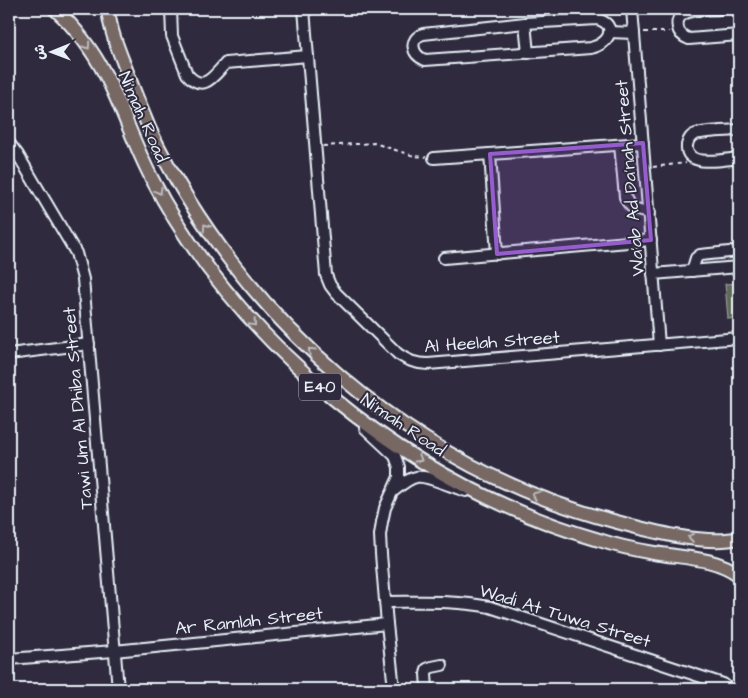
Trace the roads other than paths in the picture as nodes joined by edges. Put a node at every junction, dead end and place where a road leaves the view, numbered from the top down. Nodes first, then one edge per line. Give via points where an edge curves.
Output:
1 (56, 9) edge
2 (108, 9) edge
3 (171, 9) edge
4 (304, 9) edge
5 (632, 9) edge
6 (719, 9) edge
7 (526, 23) junction
8 (609, 32) junction
9 (634, 33) junction
10 (739, 35) edge
11 (528, 53) junction
12 (308, 56) junction
13 (739, 130) edge
14 (643, 143) junction
15 (9, 144) edge
16 (620, 145) junction
17 (490, 154) junction
18 (434, 158) road end
19 (739, 158) edge
20 (649, 213) junction
21 (651, 240) junction
22 (739, 252) edge
23 (497, 254) junction
24 (444, 258) dead end
25 (739, 267) edge
26 (692, 271) junction
27 (654, 274) junction
28 (739, 338) edge
29 (89, 344) junction
30 (659, 344) junction
31 (9, 354) edge
32 (333, 398) junction
33 (394, 490) junction
34 (502, 504) junction
35 (739, 538) edge
36 (739, 575) edge
37 (386, 602) junction
38 (387, 624) junction
39 (114, 651) junction
40 (9, 659) edge
41 (442, 665) dead end
42 (118, 689) edge
43 (394, 689) edge
44 (427, 689) edge
45 (729, 689) edge

1 -> 32 main road, Ni'mah Road / E40 via 73,27 106,77 151,178 202,261 264,335
35 -> 2 main road, Ni'mah Road / E40 via 717,540 656,532 584,513 534,495 432,444 340,376 297,337 256,292 218,245 193,207 143,114 117,48
3 - 12 street via 172,36 187,74 198,82 208,82 226,63
4 - 12 street, Al Heelah Street
5 - 9 street, Wa'ab Ad Da'nah Street
6 - 10 street via 685,12 679,18 679,31 689,39
7 - 8 street via 597,19 607,24
7 - 11 street
7 - 11 street via 423,34 414,41 413,47 419,58 424,60
8 - 9 street
8 - 11 street via 598,46
9 - 14 street, Wa'ab Ad Da'nah Street
12 - 30 street, Al Heelah Street via 326,275 336,293 398,354 414,363 428,364
13 - 19 street via 698,133 687,144 691,158 698,161
14 - 16 street
14 - 20 street, Wa'ab Ad Da'nah Street
15 - 29 street, Tawi Um Al Dhiba Street via 76,253 83,280
16 - 17 street
16 - 20 street via 625,197 632,208
17 - 18 street
17 - 23 street
20 - 21 street, Wa'ab Ad Da'nah Street
21 - 23 street
21 - 27 street, Wa'ab Ad Da'nah Street
22 - 26 street via 700,255
23 - 24 street
25 - 26 street
26 - 27 street
27 - 30 street, Wa'ab Ad Da'nah Street
28 - 30 street, Al Heelah Street
29 - 31 street
29 - 39 street, Tawi Um Al Dhiba Street
32 - 33 street via 395,456 399,477
32 -> 34 main road, Ni'mah Road / E40 via 418,459
33 - 34 street via 410,479 424,476
33 - 37 street via 380,535
34 - 36 main road, Ni'mah Road / E40 via 579,534 636,549 712,562
37 - 38 street
37 - 45 street, Wadi At Tuwa Street via 456,602 490,607 723,684
38 - 39 street, Ar Ramlah Street
38 - 43 street
39 - 40 street, Ar Ramlah Street
39 - 42 street, Tawi Um Al Dhiba Street
41 - 44 street via 427,669

